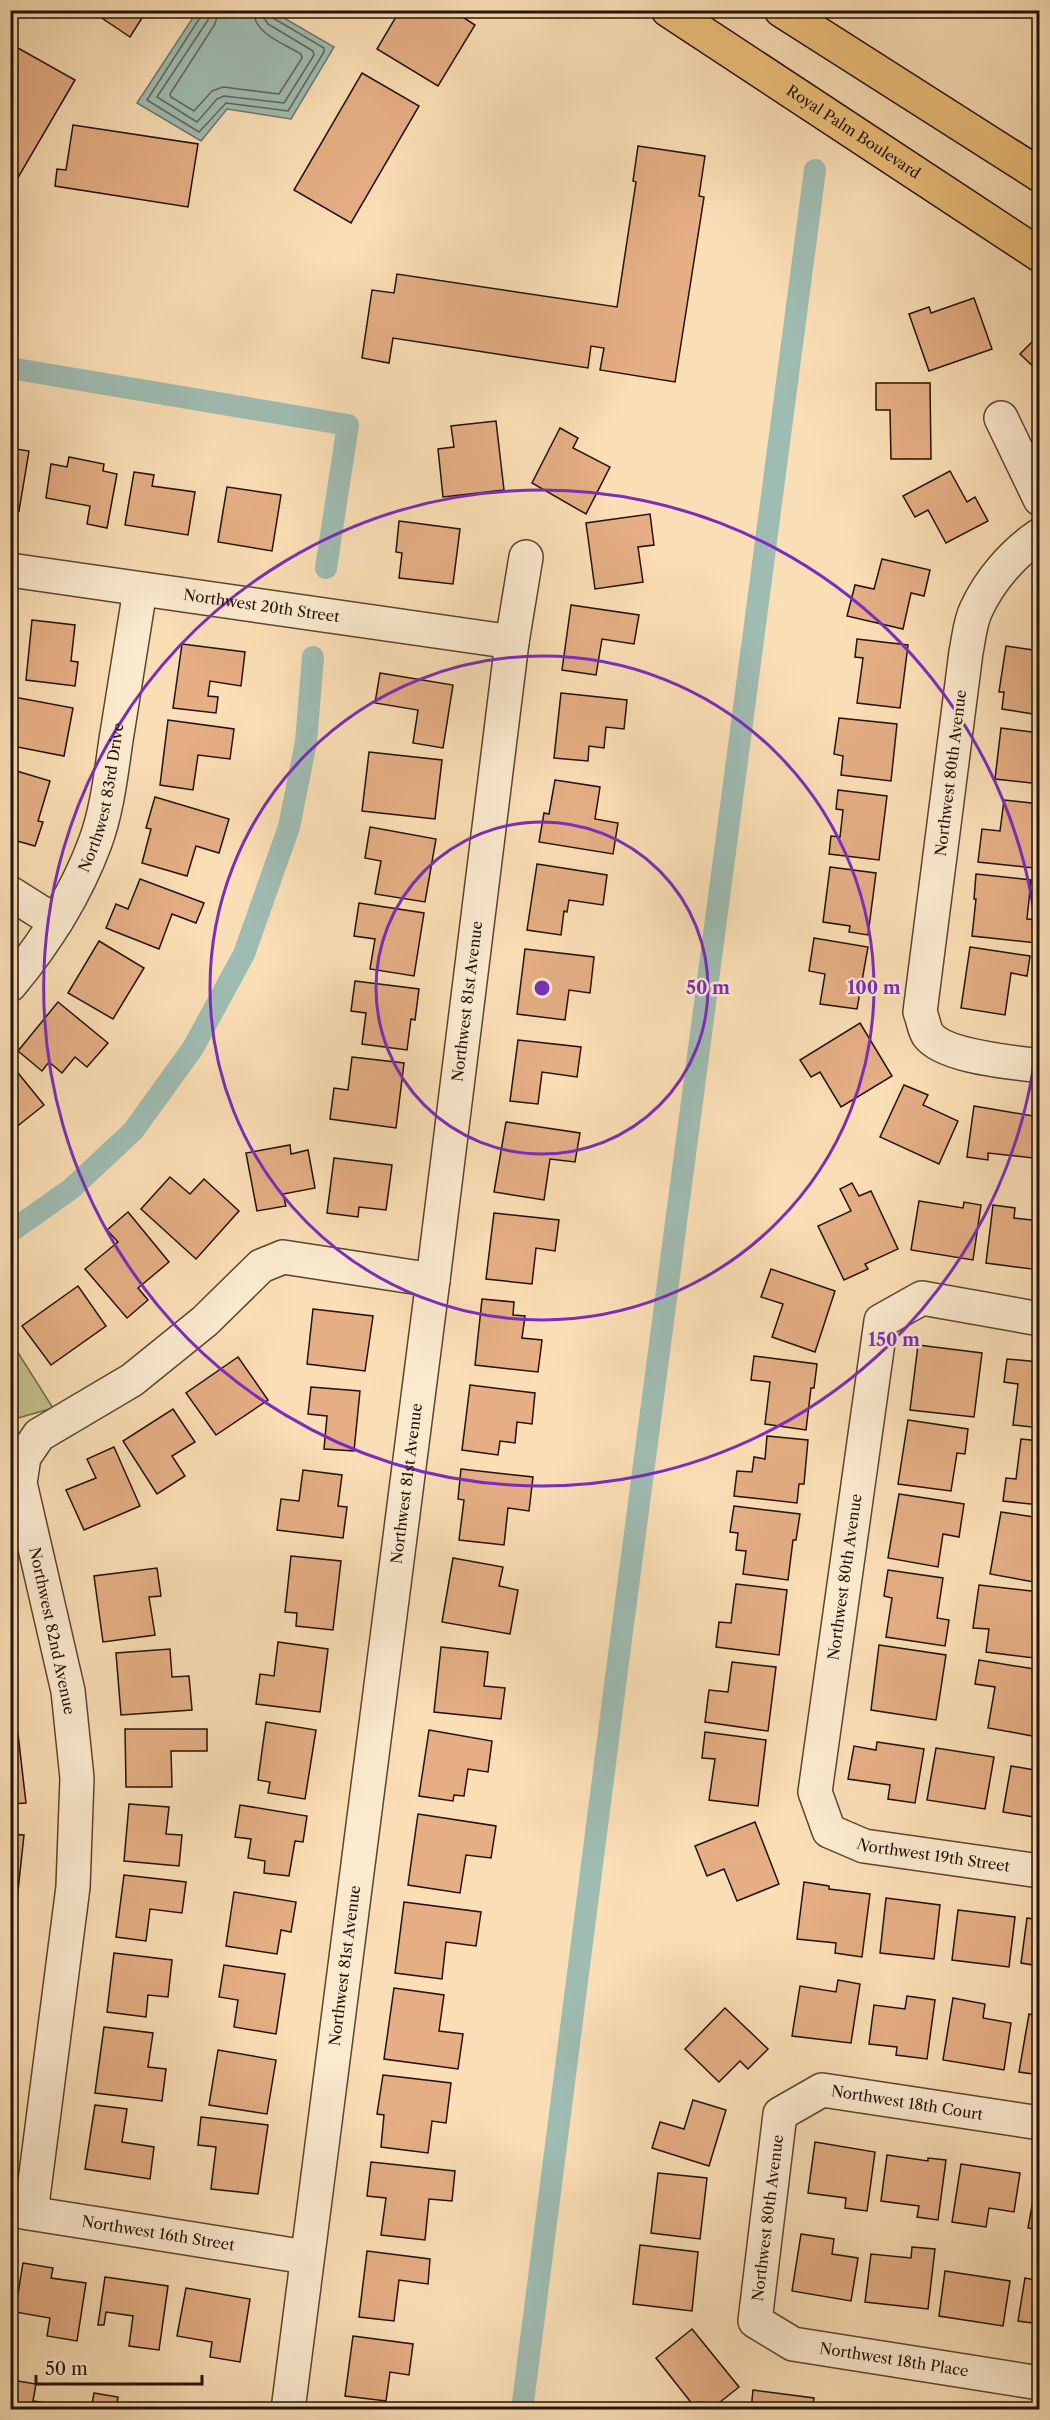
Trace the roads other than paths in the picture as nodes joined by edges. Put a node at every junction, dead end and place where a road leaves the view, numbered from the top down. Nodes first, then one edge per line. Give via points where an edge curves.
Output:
1 (668, 10) edge
2 (781, 10) edge
3 (1040, 176) edge
4 (1040, 255) edge
5 (1000, 418) dead end
6 (1040, 499) edge
7 (1040, 536) edge
8 (526, 557) dead end
9 (10, 570) edge
10 (140, 590) junction
11 (512, 642) junction
12 (10, 893) edge
13 (56, 922) junction
14 (10, 985) edge
15 (1040, 1066) edge
16 (433, 1280) junction
17 (1040, 1319) edge
18 (829, 1831) joint
19 (1040, 1871) edge
20 (780, 2114) joint
21 (1040, 2123) edge
22 (21, 2212) edge
23 (306, 2257) junction
24 (755, 2321) joint
25 (1040, 2383) edge
26 (288, 2409) edge

1 - 4 main road, Royal Palm Boulevard
2 - 3 main road
5 - 6 street
7 - 15 street, Northwest 80th Avenue via 1022,547 990,584 972,622 920,1012 928,1035 947,1049
8 - 11 street, Northwest 81st Avenue
9 - 10 street, Northwest 20th Street
10 - 11 street, Northwest 20th Street
10 - 13 street, Northwest 83rd Drive via 96,841
11 - 16 street, Northwest 81st Avenue
12 - 13 street
13 - 14 street, Northwest 83rd Drive
16 - 22 street, Northwest 82nd Avenue via 284,1257 261,1266 204,1321 132,1380 39,1436 24,1457 20,1483 68,1691 77,1778 73,1887
16 - 23 street, Northwest 81st Avenue
17 - 18 street, Northwest 80th Avenue via 922,1298 881,1320 815,1792
18 - 19 street, Northwest 19th Street via 864,1846
20 - 21 street, Northwest 18th Court via 822,2090
20 - 24 street, Northwest 80th Avenue
22 - 23 street, Northwest 16th Street
23 - 26 street, Northwest 81st Avenue
24 - 25 street, Northwest 18th Place via 793,2344

